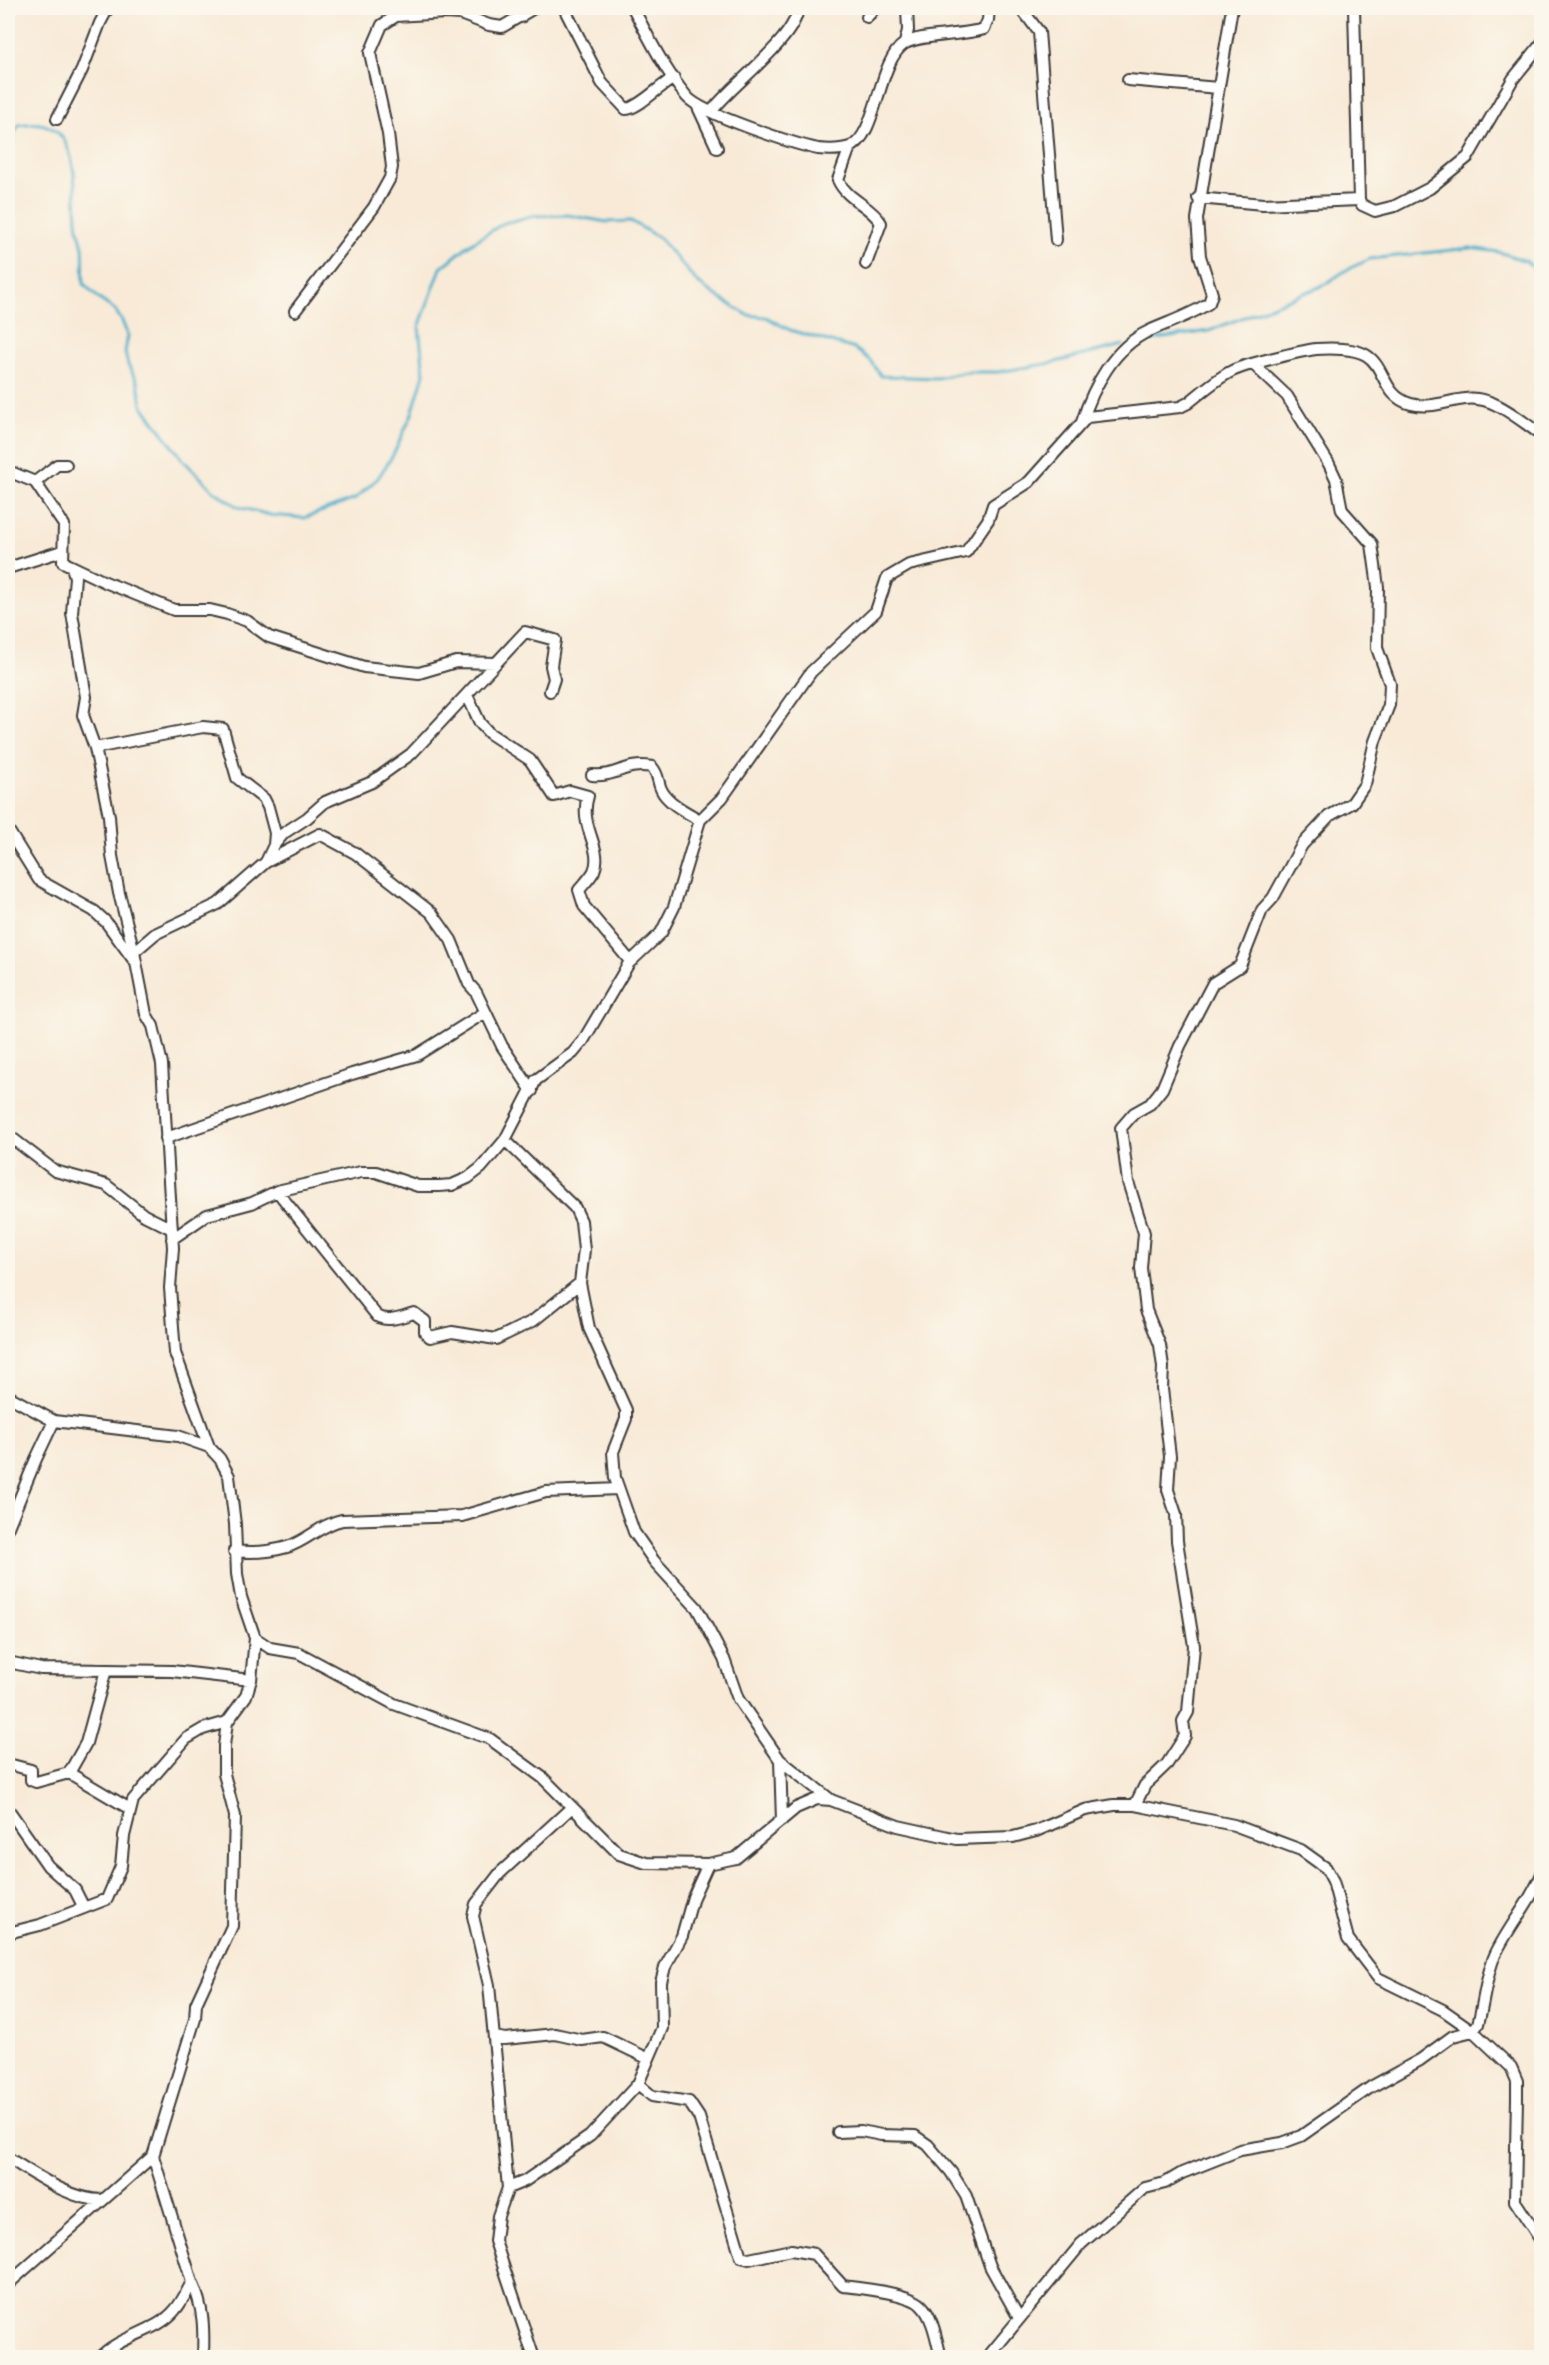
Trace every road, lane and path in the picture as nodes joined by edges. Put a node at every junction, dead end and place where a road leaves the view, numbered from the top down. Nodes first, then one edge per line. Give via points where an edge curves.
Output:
1 (108, 8) edge
2 (512, 8) edge
3 (534, 8) edge
4 (564, 8) edge
5 (633, 8) edge
6 (798, 8) edge
7 (875, 8) edge
8 (907, 8) edge
9 (989, 8) edge
10 (1021, 8) edge
11 (1232, 8) edge
12 (1354, 8) edge
13 (521, 17) junction
14 (867, 17) dead end
15 (905, 43) junction
16 (1542, 43) edge
17 (1537, 56) edge
18 (674, 78) junction
19 (1128, 80) dead end
20 (1218, 88) junction
21 (697, 105) junction
22 (712, 111) junction
23 (57, 119) dead end
24 (850, 147) junction
25 (717, 148) dead end
26 (1198, 198) junction
27 (1359, 200) junction
28 (1056, 240) dead end
29 (866, 264) dead end
30 (295, 311) dead end
31 (1254, 365) junction
32 (1082, 422) junction
33 (1542, 435) edge
34 (66, 465) dead end
35 (8, 471) edge
36 (35, 482) junction
37 (62, 551) junction
38 (72, 567) junction
39 (8, 568) edge
40 (496, 663) junction
41 (550, 691) dead end
42 (467, 695) junction
43 (95, 748) junction
44 (592, 775) dead end
45 (700, 820) junction
46 (8, 830) edge
47 (274, 846) junction
48 (266, 862) junction
49 (134, 952) junction
50 (630, 961) junction
51 (136, 965) junction
52 (484, 1013) junction
53 (532, 1091) junction
54 (8, 1136) edge
55 (166, 1138) junction
56 (505, 1140) junction
57 (278, 1191) junction
58 (172, 1234) junction
59 (580, 1283) junction
60 (8, 1396) edge
61 (54, 1422) junction
62 (209, 1447) junction
63 (618, 1489) junction
64 (8, 1527) edge
65 (234, 1551) junction
66 (255, 1638) junction
67 (8, 1662) edge
68 (106, 1670) junction
69 (251, 1680) junction
70 (227, 1722) junction
71 (780, 1760) junction
72 (8, 1764) edge
73 (69, 1773) junction
74 (831, 1800) junction
75 (1135, 1805) junction
76 (572, 1807) junction
77 (8, 1809) edge
78 (130, 1809) junction
79 (782, 1820) junction
80 (708, 1864) junction
81 (1542, 1874) edge
82 (84, 1908) junction
83 (8, 1933) edge
84 (1473, 2031) junction
85 (495, 2037) junction
86 (647, 2058) junction
87 (638, 2084) junction
88 (838, 2132) dead end
89 (153, 2156) junction
90 (8, 2158) edge
91 (508, 2188) junction
92 (102, 2200) junction
93 (1542, 2242) edge
94 (192, 2282) junction
95 (8, 2284) edge
96 (1019, 2318) junction
97 (99, 2358) edge
98 (203, 2358) edge
99 (534, 2358) edge
100 (941, 2358) edge
101 (987, 2358) edge

1 - 23 street
2 - 13 street
3 - 13 street
4 - 18 street via 602,83 626,109 634,109
5 - 18 street
6 - 22 street via 792,26
7 - 14 street
8 - 15 street via 909,30
9 - 15 street via 984,29
10 - 28 street via 1039,32
11 - 20 street
12 - 27 street
13 - 30 street via 502,27 445,13 396,16 382,25 370,53 388,134 390,178 374,207
15 - 24 street via 890,63 864,131
16 - 17 street
17 - 27 street via 1513,79 1468,157 1454,170 1395,206 1374,211
18 - 21 street
19 - 20 street
20 - 26 street
21 - 22 street
21 - 25 street
22 - 24 street via 811,147
24 - 29 street via 838,180 843,192 881,223
26 - 27 street via 1263,204
26 - 32 street via 1198,239 1212,294 1209,303 1127,344 1093,387
31 - 32 street via 1233,370 1180,407 1097,415
31 - 33 street via 1317,349 1353,351 1374,362 1384,383 1399,399 1427,406 1468,399 1486,401
31 - 75 street via 1287,396 1329,464 1342,510 1372,544 1378,587 1377,648 1390,684 1389,705 1365,784 1352,803 1329,816 1302,845 1273,898 1262,910 1240,966 1214,983 1162,1089 1121,1128 1128,1182 1144,1233 1141,1268 1146,1310 1160,1345 1170,1456 1168,1490 1176,1514 1194,1646 1188,1712 1183,1721 1185,1736 1167,1764 1145,1785
32 - 45 street via 1029,482 993,506 966,552 909,565 886,578 876,611 811,672 722,798
34 - 36 street via 57,465
35 - 36 street
36 - 37 street via 64,525
37 - 38 street via 63,562
37 - 39 street
38 - 40 street via 174,610 227,614 247,621 269,638 363,667 419,673 456,662
38 - 43 street via 72,613 86,698 83,715
40 - 41 street via 525,632 555,640
40 - 42 street
42 - 47 street via 411,754 372,782 325,802 284,833
42 - 50 street via 480,723 530,760 554,796 570,791 588,796 585,824 596,859 594,871 579,890 580,896
43 - 47 street via 220,727 237,778 268,807 275,832
43 - 49 street via 117,884
44 - 45 street via 605,776 636,764 652,766 668,799
45 - 50 street via 666,924
46 - 51 street via 39,880 94,911
47 - 48 street
48 - 49 street via 218,904 154,934
48 - 52 street via 320,834 355,853 432,913 451,940
49 - 51 street
50 - 53 street via 584,1041 536,1080
51 - 55 street via 146,1014 160,1053
52 - 53 street
52 - 55 street via 417,1055
53 - 56 street
54 - 58 street via 55,1171 106,1185
55 - 58 street
56 - 57 street via 481,1168 452,1185 418,1186 376,1172 361,1172
56 - 59 street via 575,1208 585,1250
57 - 58 street via 252,1203 207,1215
57 - 59 street via 377,1316 395,1318 414,1313 424,1321 430,1337 452,1332 496,1339 532,1321
58 - 62 street via 170,1288 175,1353
59 - 63 street via 597,1351 626,1410 613,1452
60 - 61 street
61 - 62 street via 178,1436
61 - 64 street
62 - 65 street via 229,1476 236,1524
63 - 65 street via 546,1492 462,1516 342,1520 329,1523 288,1547 251,1553
63 - 71 street via 634,1532 654,1561 697,1608 724,1659 738,1699
65 - 66 street via 241,1597
66 - 69 street
66 - 76 street via 283,1652 299,1653 394,1704 490,1739 543,1778
67 - 68 street via 41,1669
68 - 69 street via 172,1671
68 - 73 street via 86,1743
69 - 70 street via 246,1695
70 - 78 street via 186,1738 144,1785
70 - 89 street via 224,1774 236,1816 232,1926 196,2004 195,2019
71 - 74 street
71 - 79 street
72 - 73 street via 32,1770 31,1780 36,1782
73 - 78 street
74 - 75 street via 908,1828 957,1839 1013,1838 1085,1810
74 - 79 street via 808,1802
75 - 84 street via 1234,1825 1266,1835 1318,1860 1333,1881 1348,1939 1377,1978 1425,2000
76 - 80 street via 620,1854 646,1863
76 - 85 street via 500,1873 476,1904 474,1916
77 - 82 street via 48,1866 75,1890
78 - 82 street via 121,1866 107,1899
79 - 80 street via 735,1858
80 - 86 street via 682,1936 665,1967 661,1982 662,2028
81 - 84 street via 1494,1956
82 - 83 street
84 - 93 street via 1511,2067 1517,2081 1513,2190 1518,2209
84 - 96 street via 1453,2036 1301,2136 1240,2150 1145,2188 1081,2244
85 - 86 street via 603,2037
85 - 91 street
86 - 87 street
87 - 91 street via 590,2136 525,2181
87 - 100 street via 652,2096 689,2102 699,2117 741,2257 749,2259 791,2250 814,2254 843,2286 880,2290 915,2301 935,2333
88 - 96 street via 915,2136 927,2145 966,2196 990,2266
89 - 92 street
89 - 94 street
90 - 92 street via 49,2183 92,2200
91 - 99 street via 498,2216 495,2241
92 - 95 street
94 - 97 street via 166,2319 122,2339
94 - 98 street via 204,2317
96 - 101 street

